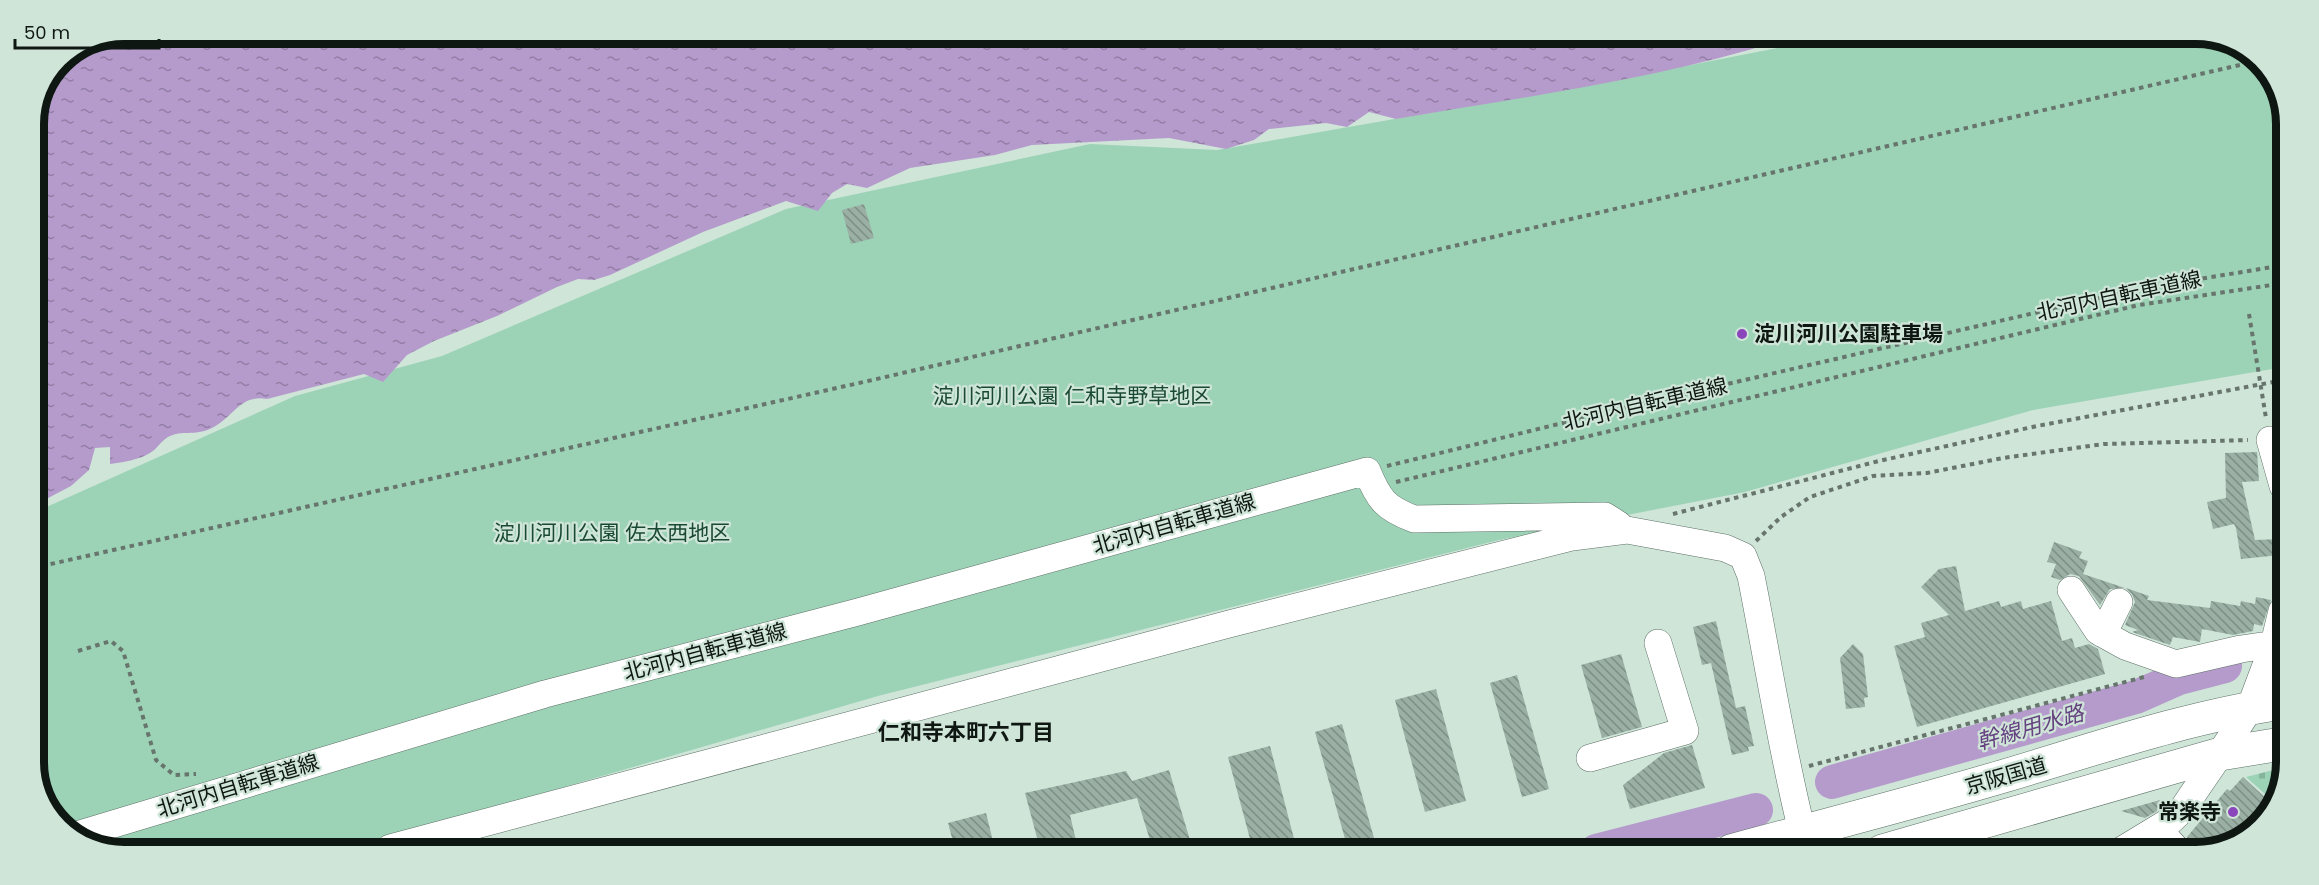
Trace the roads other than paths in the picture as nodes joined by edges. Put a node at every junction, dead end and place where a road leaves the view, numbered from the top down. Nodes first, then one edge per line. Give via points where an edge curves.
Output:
1 (2270, 440) road end
2 (2276, 460) edge
3 (1628, 530) junction
4 (2072, 590) dead end
5 (2119, 602) dead end
6 (2103, 634) junction
7 (1658, 643) dead end
8 (2276, 644) edge
9 (2276, 649) edge
10 (2276, 704) edge
11 (2250, 708) junction
12 (2276, 745) edge
13 (2220, 754) junction
14 (1590, 758) dead end
15 (1802, 831) junction
16 (86, 832) edge
17 (412, 842) edge
18 (1763, 842) edge
19 (1913, 842) edge
20 (2169, 842) edge

1 - 2 street
3 - 15 street via 1725,548 1743,556 1751,576 1787,772
3 - 16 street, 北河内自転車道線 via 1605,516 1414,519 1389,510 1367,471 545,694
3 - 17 street via 1572,537 1241,621
4 - 6 street
5 - 6 street
6 - 8 street via 2176,664
7 - 14 street via 1685,731
9 - 11 street
10 - 11 highway, 京阪国道
11 - 13 street
11 - 15 highway, 京阪国道
12 - 13 highway, 京阪国道
13 - 19 highway, 京阪国道
13 - 20 street via 2182,810
15 - 18 highway, 京阪国道

